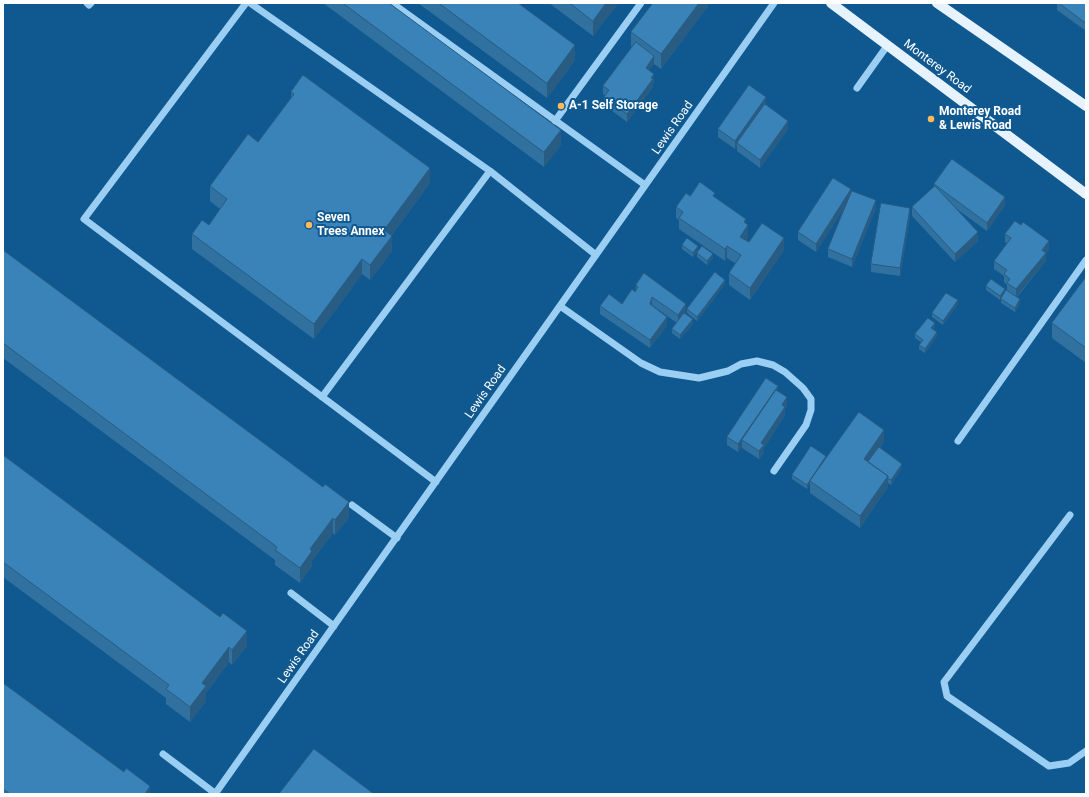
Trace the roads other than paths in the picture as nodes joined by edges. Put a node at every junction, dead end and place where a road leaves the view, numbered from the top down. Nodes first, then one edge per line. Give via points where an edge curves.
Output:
1 (87, 3) edge
2 (91, 3) edge
3 (246, 3) edge
4 (250, 3) edge
5 (392, 3) edge
6 (641, 3) edge
7 (774, 3) edge
8 (831, 3) edge
9 (937, 3) edge
10 (887, 46) junction
11 (856, 88) dead end
12 (1086, 106) edge
13 (555, 121) junction
14 (490, 171) junction
15 (645, 185) junction
16 (1086, 193) edge
17 (596, 255) junction
18 (1086, 260) edge
19 (560, 306) junction
20 (322, 397) junction
21 (958, 441) dead end
22 (774, 471) dead end
23 (436, 482) junction
24 (352, 505) dead end
25 (1070, 515) dead end
26 (397, 538) junction
27 (291, 593) dead end
28 (334, 626) junction
29 (1086, 751) edge
30 (162, 754) dead end
31 (216, 794) edge

1 - 2 street
3 - 20 street via 84,219
4 - 14 street
5 - 13 street
6 - 13 street
7 - 15 street, Lewis Road
8 - 10 main road, Monterey Road
9 - 12 main road
10 - 11 street
10 - 16 main road, Monterey Road
13 - 15 street
14 - 17 street
14 - 20 street
15 - 17 street, Lewis Road
17 - 19 street, Lewis Road
18 - 21 street
19 - 22 street via 641,362 660,372 699,378 756,361 773,365 785,372 811,399 811,410 806,426
19 - 23 street, Lewis Road
20 - 23 street
23 - 26 street, Lewis Road
24 - 26 street
25 - 29 street via 944,682 947,696 1049,766 1070,764
26 - 28 street, Lewis Road
27 - 28 street
28 - 31 street, Lewis Road
30 - 31 street

